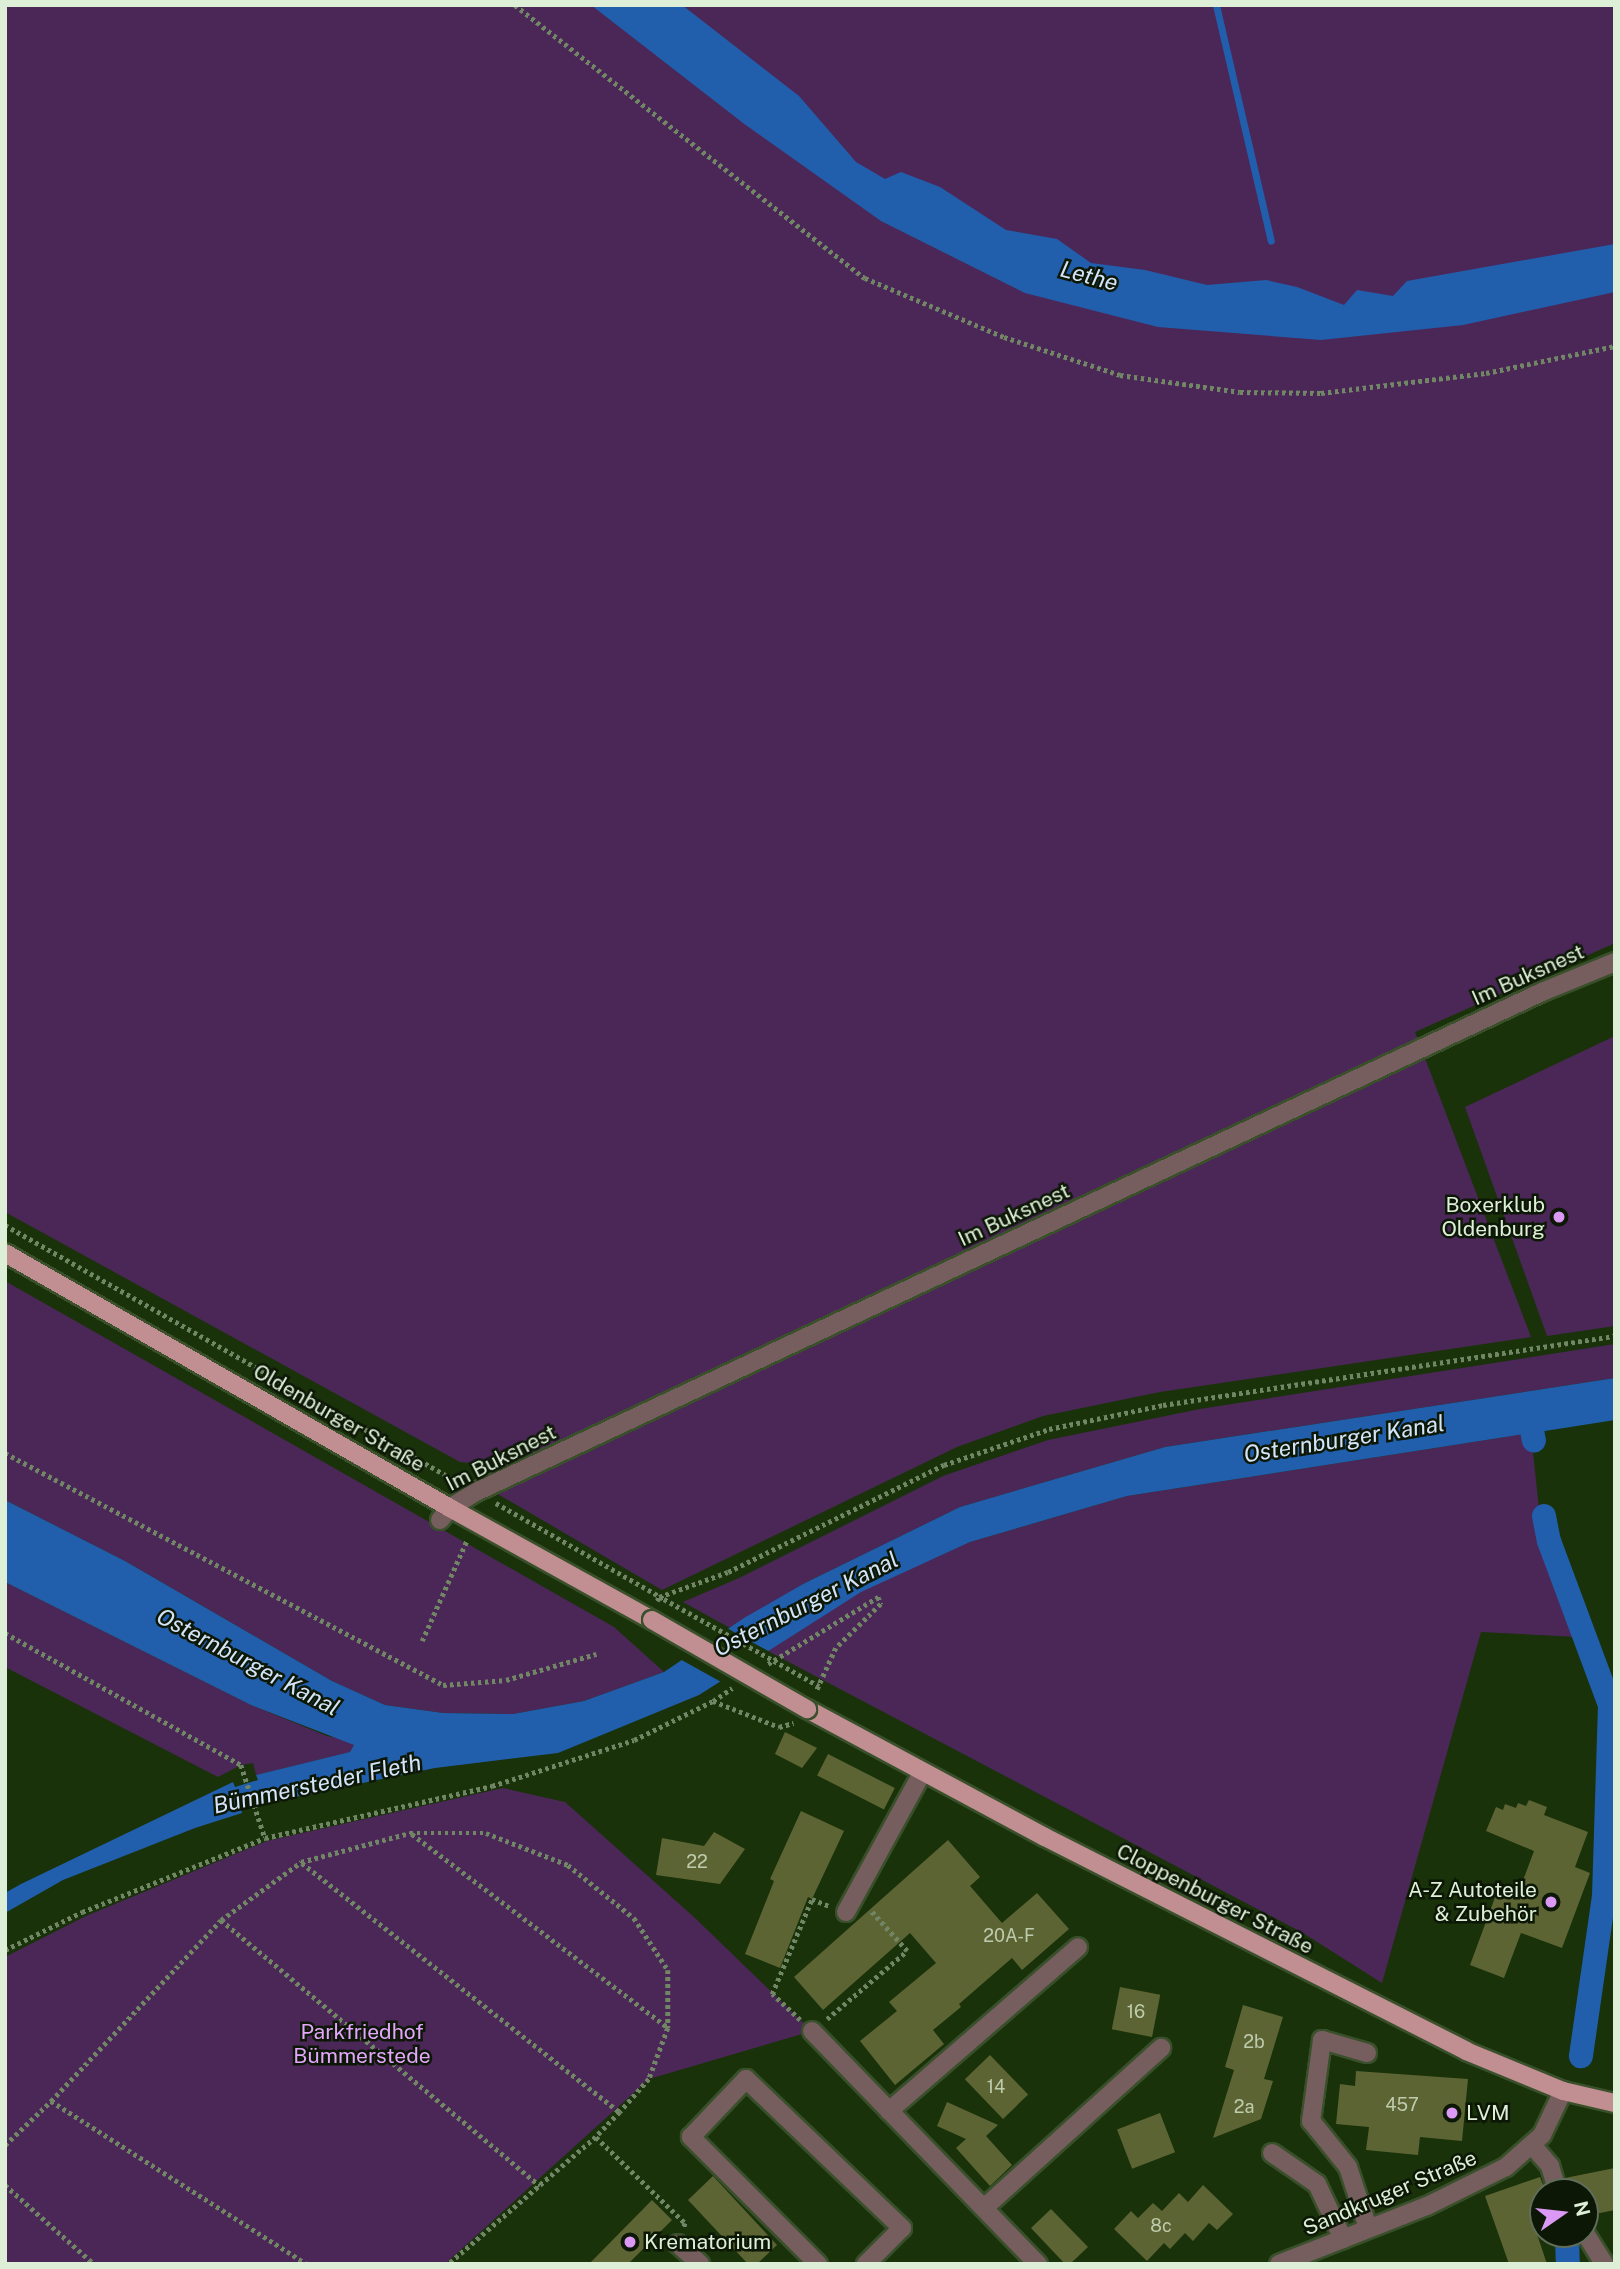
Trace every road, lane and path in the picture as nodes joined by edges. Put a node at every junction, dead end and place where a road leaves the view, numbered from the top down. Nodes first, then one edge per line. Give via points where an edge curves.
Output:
1 (515, 5) edge
2 (1615, 346) edge
3 (1615, 962) edge
4 (5, 1225) edge
5 (5, 1253) edge
6 (1615, 1336) edge
7 (5, 1454) edge
8 (476, 1492) junction
9 (445, 1514) junction
10 (469, 1536) dead end
11 (662, 1598) junction
12 (5, 1633) edge
13 (422, 1641) dead end
14 (596, 1654) dead end
15 (750, 1676) junction
16 (713, 1702) junction
17 (801, 1715) junction
18 (922, 1773) junction
19 (410, 1833) junction
20 (265, 1838) junction
21 (301, 1862) junction
22 (856, 1894) junction
23 (846, 1912) joint
24 (221, 1920) junction
25 (1078, 1947) dead end
26 (5, 1950) edge
27 (668, 2028) junction
28 (812, 2031) junction
29 (1161, 2048) dead end
30 (1367, 2053) dead end
31 (1563, 2091) junction
32 (51, 2101) junction
33 (1615, 2103) edge
34 (889, 2111) junction
35 (620, 2112) junction
36 (596, 2137) junction
37 (5, 2145) edge
38 (1532, 2146) junction
39 (1272, 2152) dead end
40 (1554, 2178) edge
41 (5, 2185) edge
42 (540, 2186) junction
43 (984, 2208) junction
44 (1368, 2228) junction
45 (1343, 2239) junction
46 (678, 2244) joint
47 (1594, 2248) edge
48 (94, 2264) edge
49 (307, 2264) edge
50 (449, 2264) edge
51 (700, 2264) edge
52 (818, 2264) edge
53 (866, 2264) edge
54 (1038, 2264) edge
55 (1279, 2264) edge
56 (1604, 2264) edge

1 - 2 path via 865,278 1004,337 1120,376 1240,392 1321,393 1486,373
3 - 8 street, Im Buksnest
4 - 8 path
5 - 9 main road, Oldenburger Straße
6 - 11 path via 1163,1405 1049,1429 944,1465 728,1572
7 - 14 path via 443,1685 506,1679
8 - 9 street, Im Buksnest
8 - 11 path
9 - 15 main road, Oldenburger Straße, bridge
10 - 13 path
11 - 15 path, bridge via 819,1686 836,1648 881,1604 878,1598
12 - 20 path via 241,1765
15 - 16 path
15 - 17 main road, Cloppenburger Straße, bridge
16 - 17 path via 779,1727
16 - 20 path via 634,1740 492,1786
17 - 18 main road, Cloppenburger Straße
18 - 22 street
18 - 31 main road, Cloppenburger Straße via 1381,2009
19 - 21 path
19 - 27 path
19 - 27 path via 486,1833 568,1865 634,1918 668,1970
20 - 26 path via 82,1912
21 - 24 path
21 - 35 path
22 - 23 street
22 - 28 path via 907,1951
23 - 28 path via 812,1899 772,1994
24 - 32 path
24 - 42 path
25 - 34 street
27 - 35 path via 649,2079
28 - 34 street
29 - 43 street
30 - 44 street via 1322,2040 1311,2121 1348,2167
31 - 33 main road, Cloppenburger Straße
31 - 38 street, Sandkruger Straße via 1550,2124
32 - 37 path
32 - 49 path
34 - 43 street
35 - 36 path
36 - 42 path
36 - 46 path via 685,2223
38 - 40 street via 1550,2166
38 - 44 street, Sandkruger Straße via 1476,2183
39 - 45 street via 1317,2184
41 - 48 path
42 - 50 path
43 - 54 street
44 - 45 street, Sandkruger Straße
45 - 55 street, Sandkruger Straße
46 - 51 street
47 - 56 street
52 - 53 street via 691,2137 746,2079 902,2228

